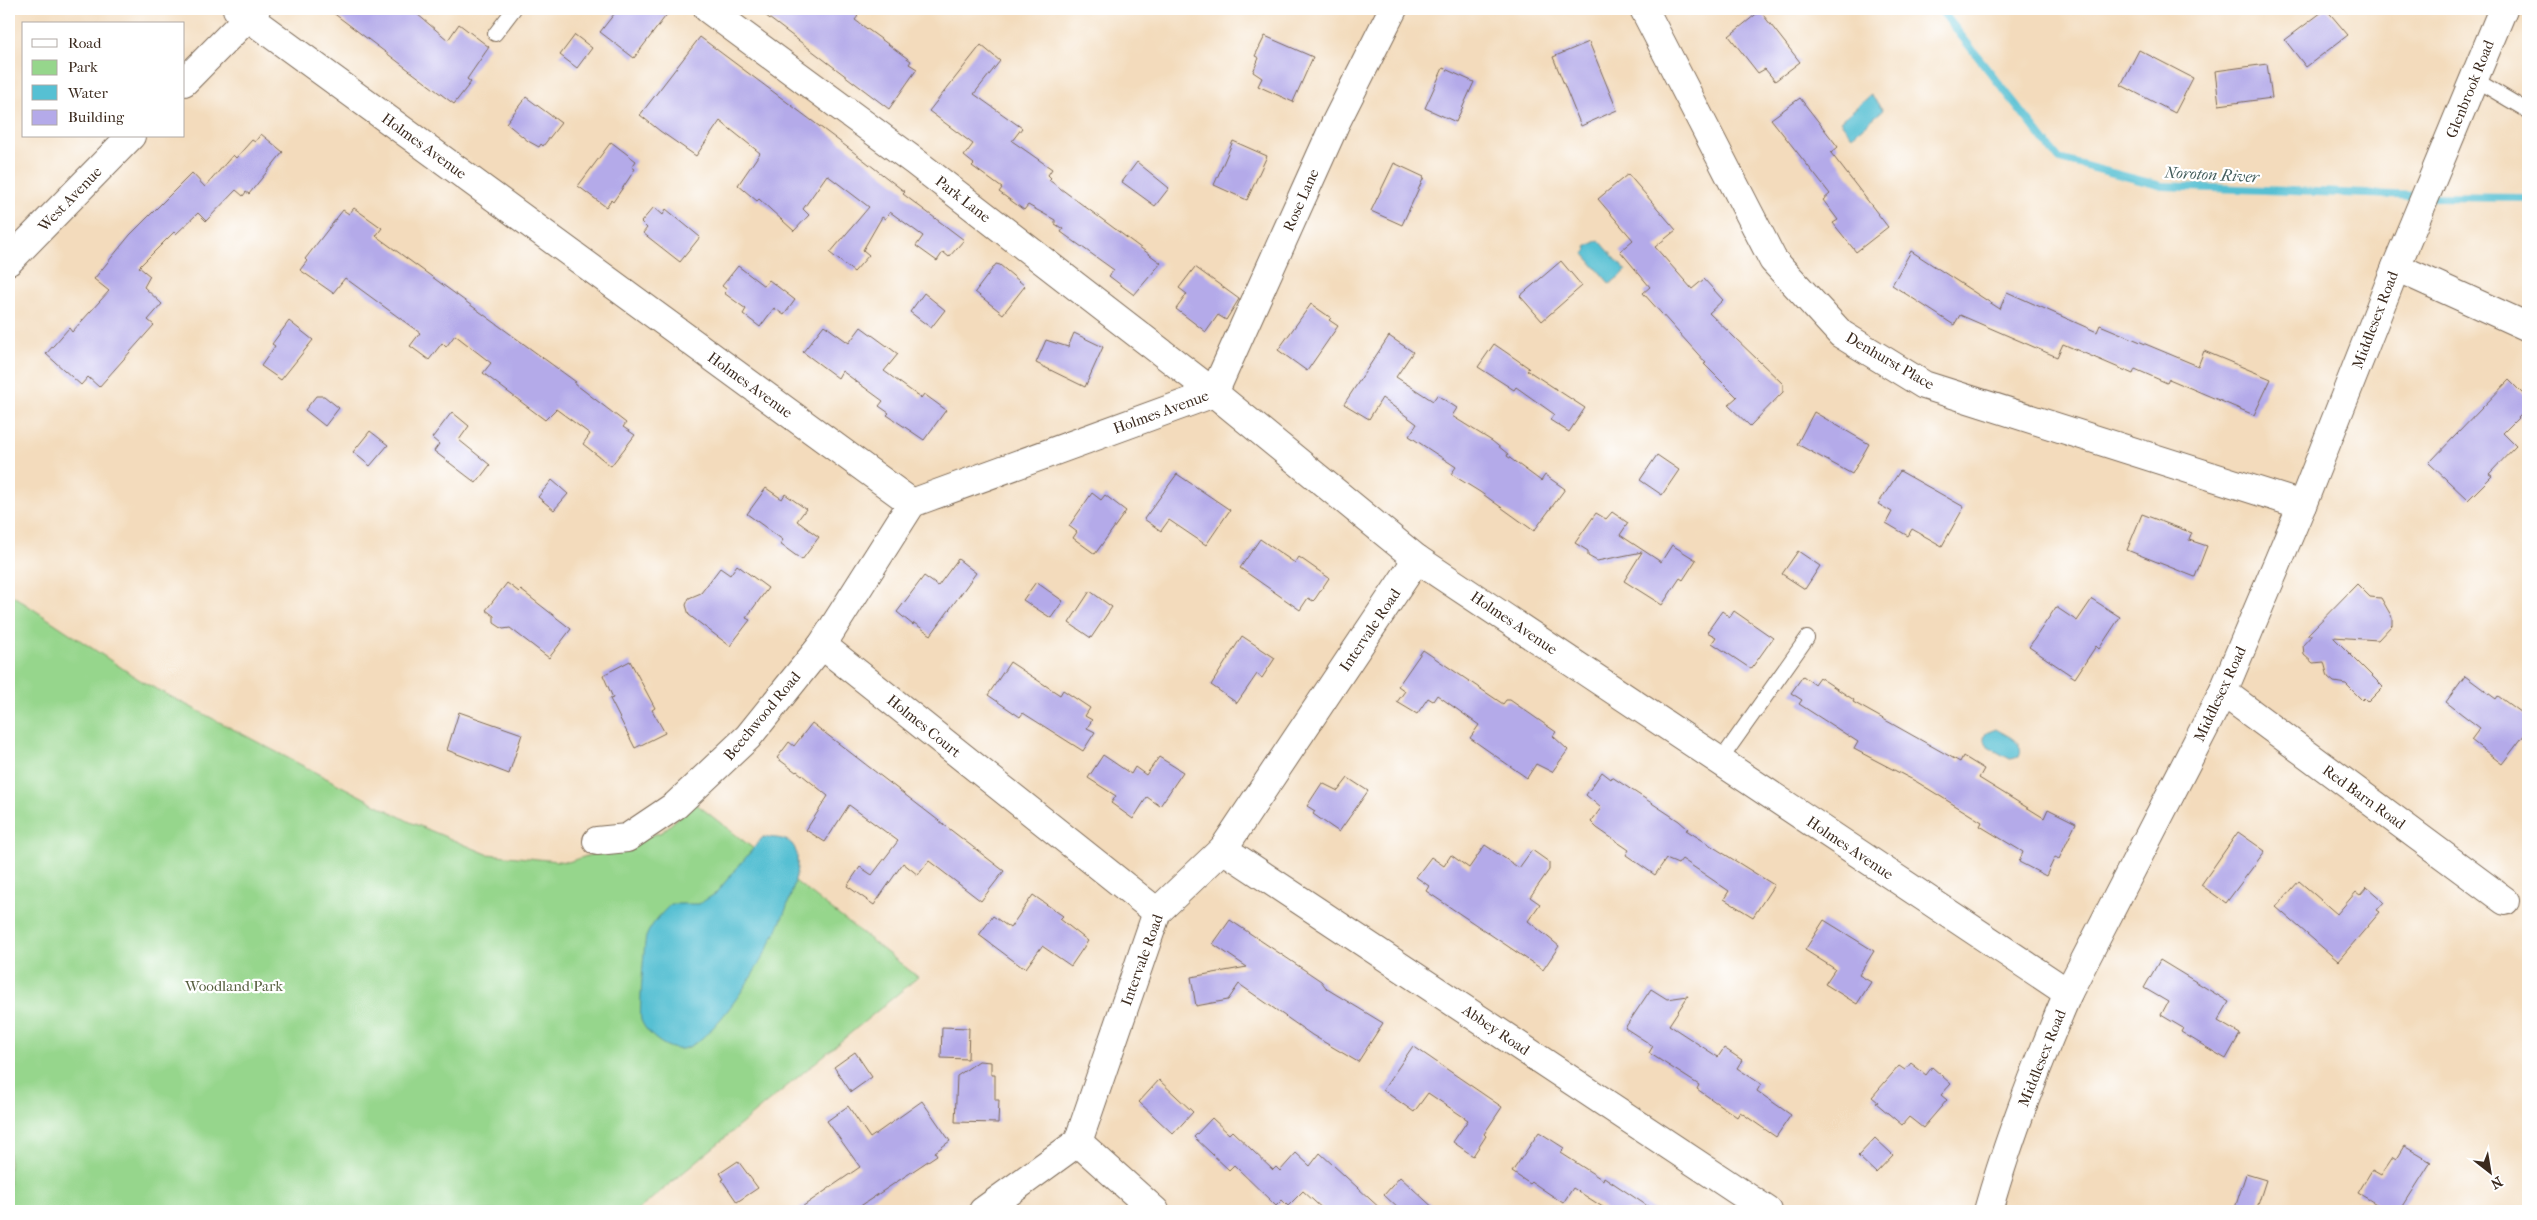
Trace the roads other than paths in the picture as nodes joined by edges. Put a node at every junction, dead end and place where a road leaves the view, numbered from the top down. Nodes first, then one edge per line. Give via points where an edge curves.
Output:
1 (514, 9) edge
2 (708, 9) edge
3 (1392, 9) edge
4 (1644, 9) edge
5 (2503, 9) edge
6 (247, 12) edge
7 (495, 34) dead end
8 (2474, 80) junction
9 (185, 81) edge
10 (2528, 110) edge
11 (129, 138) edge
12 (2437, 170) joint
13 (9, 261) edge
14 (2396, 267) junction
15 (2528, 327) edge
16 (1214, 393) junction
17 (912, 503) junction
18 (2302, 505) junction
19 (1417, 559) junction
20 (1807, 638) dead end
21 (822, 645) junction
22 (2223, 692) junction
23 (1720, 761) junction
24 (597, 842) dead end
25 (1223, 849) junction
26 (2505, 901) dead end
27 (1158, 912) junction
28 (2068, 993) junction
29 (1078, 1142) junction
30 (983, 1211) edge
31 (1156, 1211) edge
32 (1768, 1211) edge
33 (1988, 1211) edge

1 - 7 lane
2 - 16 street, Park Lane via 914,161
3 - 16 street, Rose Lane via 1335,124
4 - 18 street, Denhurst Place via 1773,260 1841,334 1924,385
5 - 8 street, Glenbrook Road
6 - 9 street
6 - 17 street, Holmes Avenue
8 - 10 lane
8 - 12 street, Glenbrook Road
11 - 13 street, West Avenue
12 - 14 street, Middlesex Road
14 - 15 street
14 - 18 street, Middlesex Road
16 - 17 street, Holmes Avenue
16 - 19 street, Holmes Avenue
17 - 21 street
18 - 22 street, Middlesex Road
19 - 23 street, Holmes Avenue
19 - 25 street, Intervale Road
20 - 23 lane
21 - 24 street, Beechwood Road via 748,737 676,805 627,838
21 - 27 street, Holmes Court
22 - 26 street, Red Barn Road
22 - 28 street, Middlesex Road
23 - 28 street, Holmes Avenue
25 - 27 street, Intervale Road
25 - 32 street, Abbey Road
27 - 29 street, Intervale Road
28 - 33 street, Middlesex Road via 2022,1104
29 - 30 street
29 - 31 street

